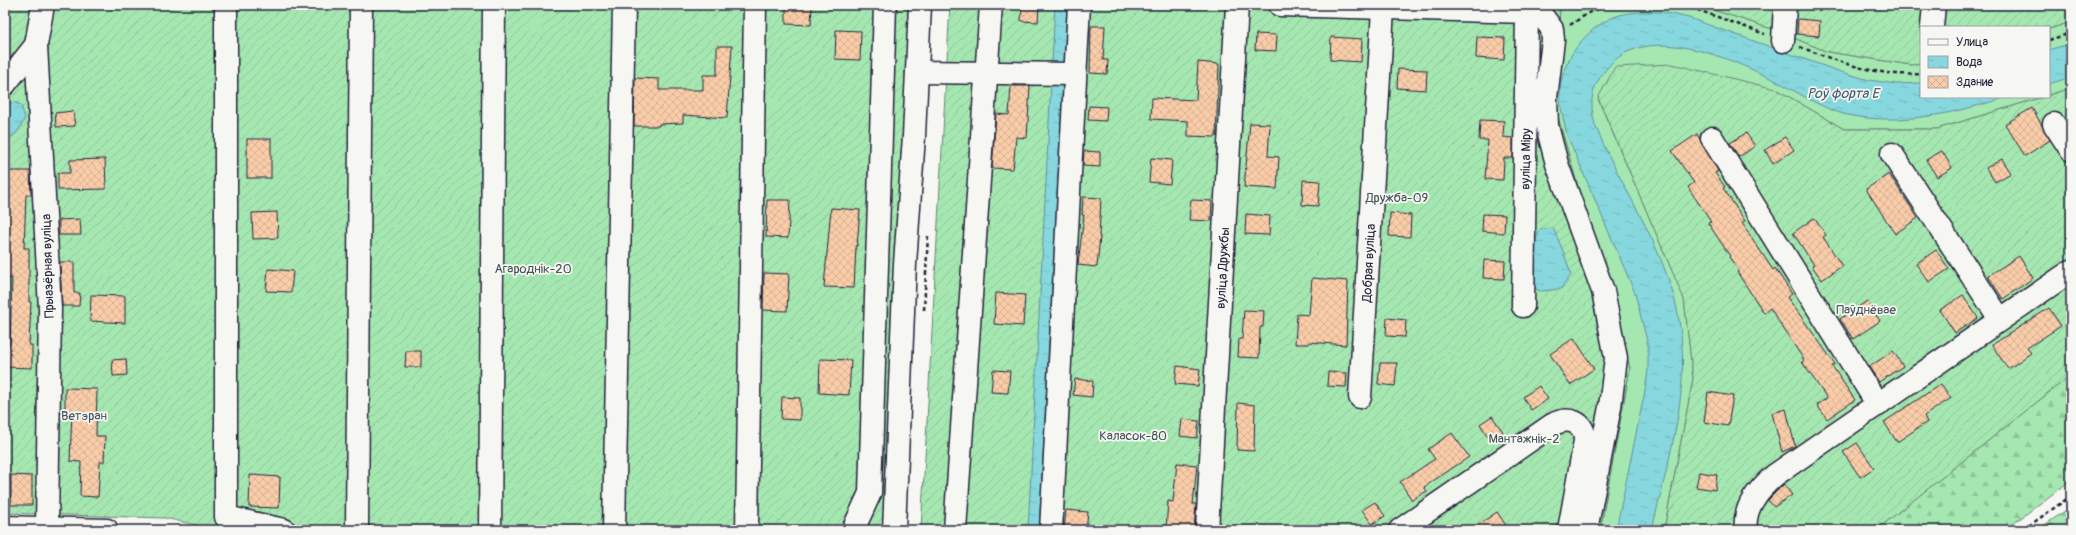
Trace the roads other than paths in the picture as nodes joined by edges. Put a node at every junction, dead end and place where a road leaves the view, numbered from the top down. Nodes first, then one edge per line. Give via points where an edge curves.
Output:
1 (43, 5) edge
2 (226, 5) edge
3 (361, 5) edge
4 (494, 5) edge
5 (624, 5) edge
6 (755, 5) edge
7 (885, 5) edge
8 (920, 5) edge
9 (991, 5) edge
10 (1079, 5) edge
11 (1237, 5) edge
12 (1280, 5) edge
13 (1785, 5) edge
14 (1934, 5) edge
15 (1383, 9) junction
16 (1527, 12) junction
17 (1932, 26) edge
18 (1783, 41) dead end
19 (36, 45) junction
20 (917, 72) junction
21 (986, 72) junction
22 (1075, 74) junction
23 (5, 84) edge
24 (2054, 124) dead end
25 (1712, 138) dead end
26 (2071, 150) edge
27 (1892, 154) dead end
28 (2071, 271) edge
29 (1523, 306) dead end
30 (2000, 319) junction
31 (1360, 397) dead end
32 (1878, 405) junction
33 (5, 527) edge
34 (47, 528) junction
35 (107, 530) edge
36 (284, 530) edge
37 (357, 530) edge
38 (490, 530) edge
39 (614, 530) edge
40 (747, 530) edge
41 (853, 530) edge
42 (894, 530) edge
43 (955, 530) edge
44 (1051, 530) edge
45 (1208, 530) edge
46 (1400, 530) edge
47 (1569, 530) edge
48 (1586, 530) edge
49 (1746, 530) edge

1 - 19 street, Прыазёрная вуліца
2 - 36 street via 226,517
3 - 37 street
4 - 38 street
5 - 39 street
6 - 40 street
7 - 41 street via 870,493
8 - 20 street
9 - 21 street
10 - 22 street
11 - 45 street, вуліца Дружбы
12 - 15 street
13 - 18 street
14 - 17 street
15 - 16 street
15 - 31 street, Добрая вуліца
16 - 29 street, вуліца Міру
16 - 48 street via 1539,14 1547,20 1552,29 1546,98 1547,126 1557,164 1603,291 1616,358 1610,407
19 - 23 street
19 - 34 street, Прыазёрная вуліца via 50,309
20 - 21 street
20 - 42 street via 905,264
21 - 22 street
21 - 43 street
22 - 44 street
24 - 26 street
25 - 32 street
27 - 30 street
28 - 30 street
30 - 32 street
32 - 49 street via 1768,481 1757,493 1749,508
33 - 34 street
34 - 35 street
46 - 47 street via 1552,425 1570,420 1583,430 1585,441

